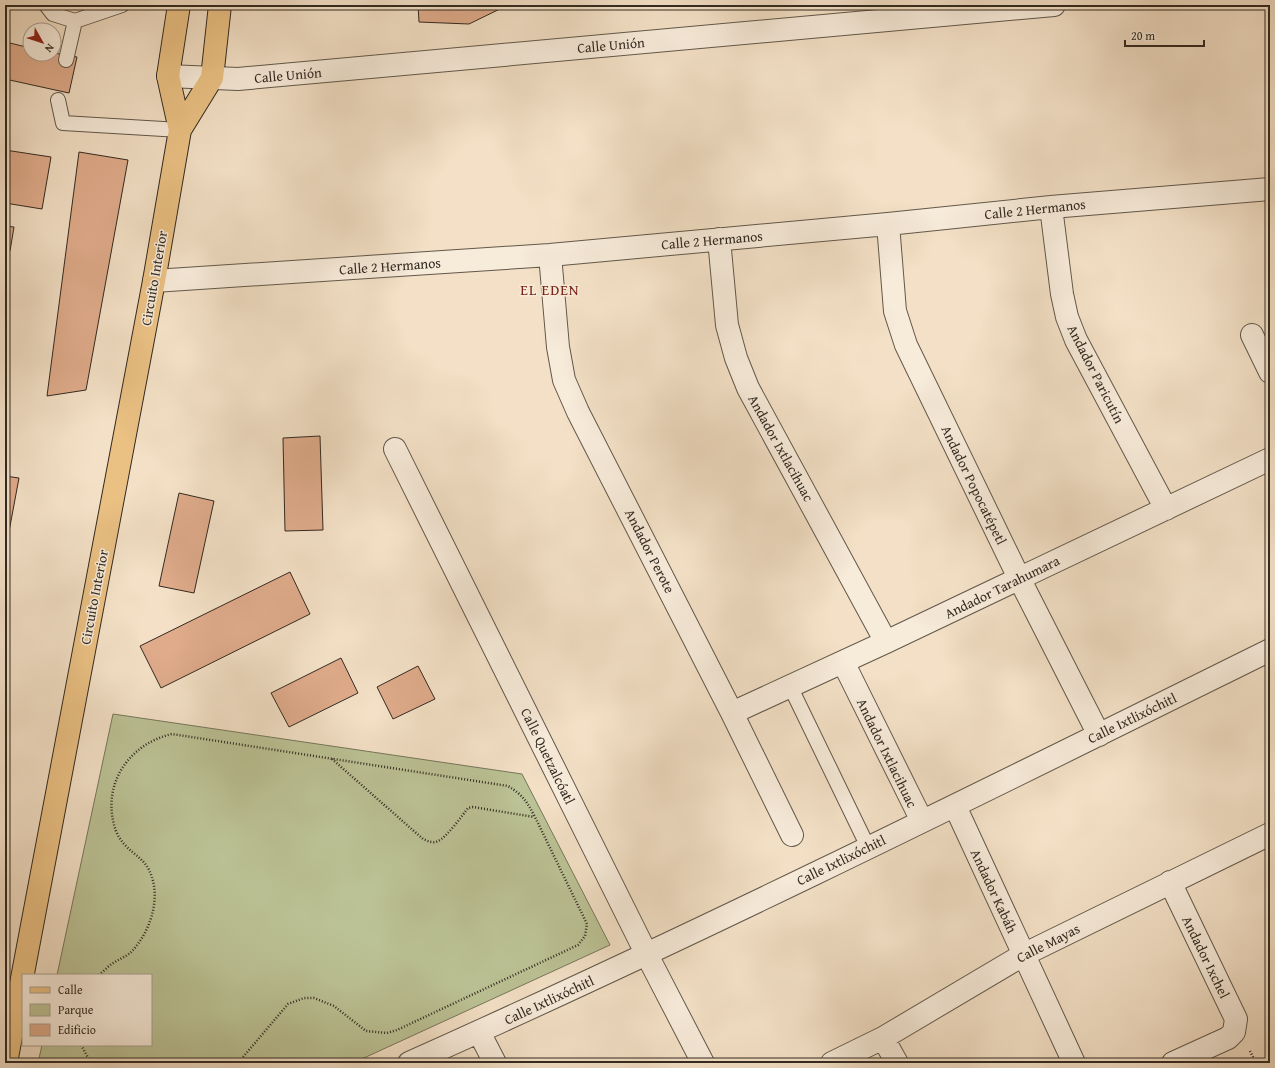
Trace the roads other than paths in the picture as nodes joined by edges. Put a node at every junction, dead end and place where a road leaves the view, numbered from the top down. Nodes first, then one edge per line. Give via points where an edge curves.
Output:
1 (46, 5) edge
2 (122, 5) edge
3 (179, 5) edge
4 (220, 5) edge
5 (1054, 5) edge
6 (75, 22) junction
7 (66, 60) dead end
8 (168, 76) junction
9 (212, 78) junction
10 (58, 100) dead end
11 (180, 130) junction
12 (1270, 189) edge
13 (1051, 207) junction
14 (888, 224) junction
15 (719, 239) junction
16 (550, 255) junction
17 (154, 281) junction
18 (1252, 334) dead end
19 (1270, 372) edge
20 (395, 449) dead end
21 (1270, 458) edge
22 (1166, 508) junction
23 (1019, 578) junction
24 (886, 642) junction
25 (1270, 650) edge
26 (842, 662) junction
27 (790, 686) junction
28 (732, 713) junction
29 (1099, 735) junction
30 (955, 806) junction
31 (922, 821) junction
32 (792, 834) dead end
33 (1270, 834) edge
34 (868, 847) junction
35 (1170, 882) junction
36 (647, 955) junction
37 (1023, 955) junction
38 (23, 974) edge
39 (22, 978) edge
40 (479, 1032) junction
41 (883, 1038) junction
42 (6, 1063) edge
43 (409, 1063) edge
44 (494, 1063) edge
45 (703, 1063) edge
46 (832, 1063) edge
47 (897, 1063) edge
48 (1074, 1063) edge
49 (1173, 1063) edge

1 - 6 lane via 53,14
2 - 6 lane
3 - 8 main road, Circuito Interior
4 - 9 main road, Circuito Interior
5 - 9 street, Calle Unión via 238,79
6 - 7 lane
8 - 9 street, Calle Unión
8 - 11 main road, Circuito Interior
9 - 11 main road, Circuito Interior
10 - 11 lane via 63,123
11 - 17 main road, Circuito Interior
12 - 13 street, Calle 2 Hermanos
13 - 14 street, Calle 2 Hermanos
13 - 22 street, Andador Paricutín via 1067,317 1076,340
14 - 15 street, Calle 2 Hermanos
14 - 23 street, Andador Popocatépetl via 895,311 906,345
15 - 16 street, Calle 2 Hermanos
15 - 24 street, Andador Ixtlacihuac via 727,325 748,388
16 - 17 street, Calle 2 Hermanos
16 - 28 street, Andador Perote via 558,347 564,380
17 - 38 main road, Circuito Interior
18 - 19 street
20 - 36 street, Calle Quetzalcóatl
21 - 22 street, Andador Tarahumara
22 - 23 street, Andador Tarahumara
23 - 24 street, Andador Tarahumara
23 - 29 street, Andador Popocatépetl
24 - 26 street, Andador Tarahumara
25 - 29 street, Calle Ixtlixóchitl
26 - 27 street, Andador Tarahumara
26 - 31 street, Andador Ixtlacihuac
27 - 28 street, Andador Tarahumara
27 - 34 lane
28 - 32 street, Andador Perote
29 - 30 street, Calle Ixtlixóchitl
30 - 31 street, Calle Ixtlixóchitl
30 - 37 street, Andador Kabáh
31 - 34 street, Calle Ixtlixóchitl
33 - 35 street, Calle Mayas
34 - 36 street, Calle Ixtlixóchitl
35 - 37 street, Calle Mayas
35 - 49 street, Andador Ixchel via 1236,1018 1234,1032 1228,1038
36 - 40 street, Calle Ixtlixóchitl
36 - 45 street, Calle Quetzalcóatl
37 - 41 street, Calle Mayas
37 - 48 street, Andador Kabáh
39 - 42 main road, Circuito Interior
40 - 43 street, Calle Ixtlixóchitl
40 - 44 street
41 - 46 street, Calle Mayas
41 - 47 street

